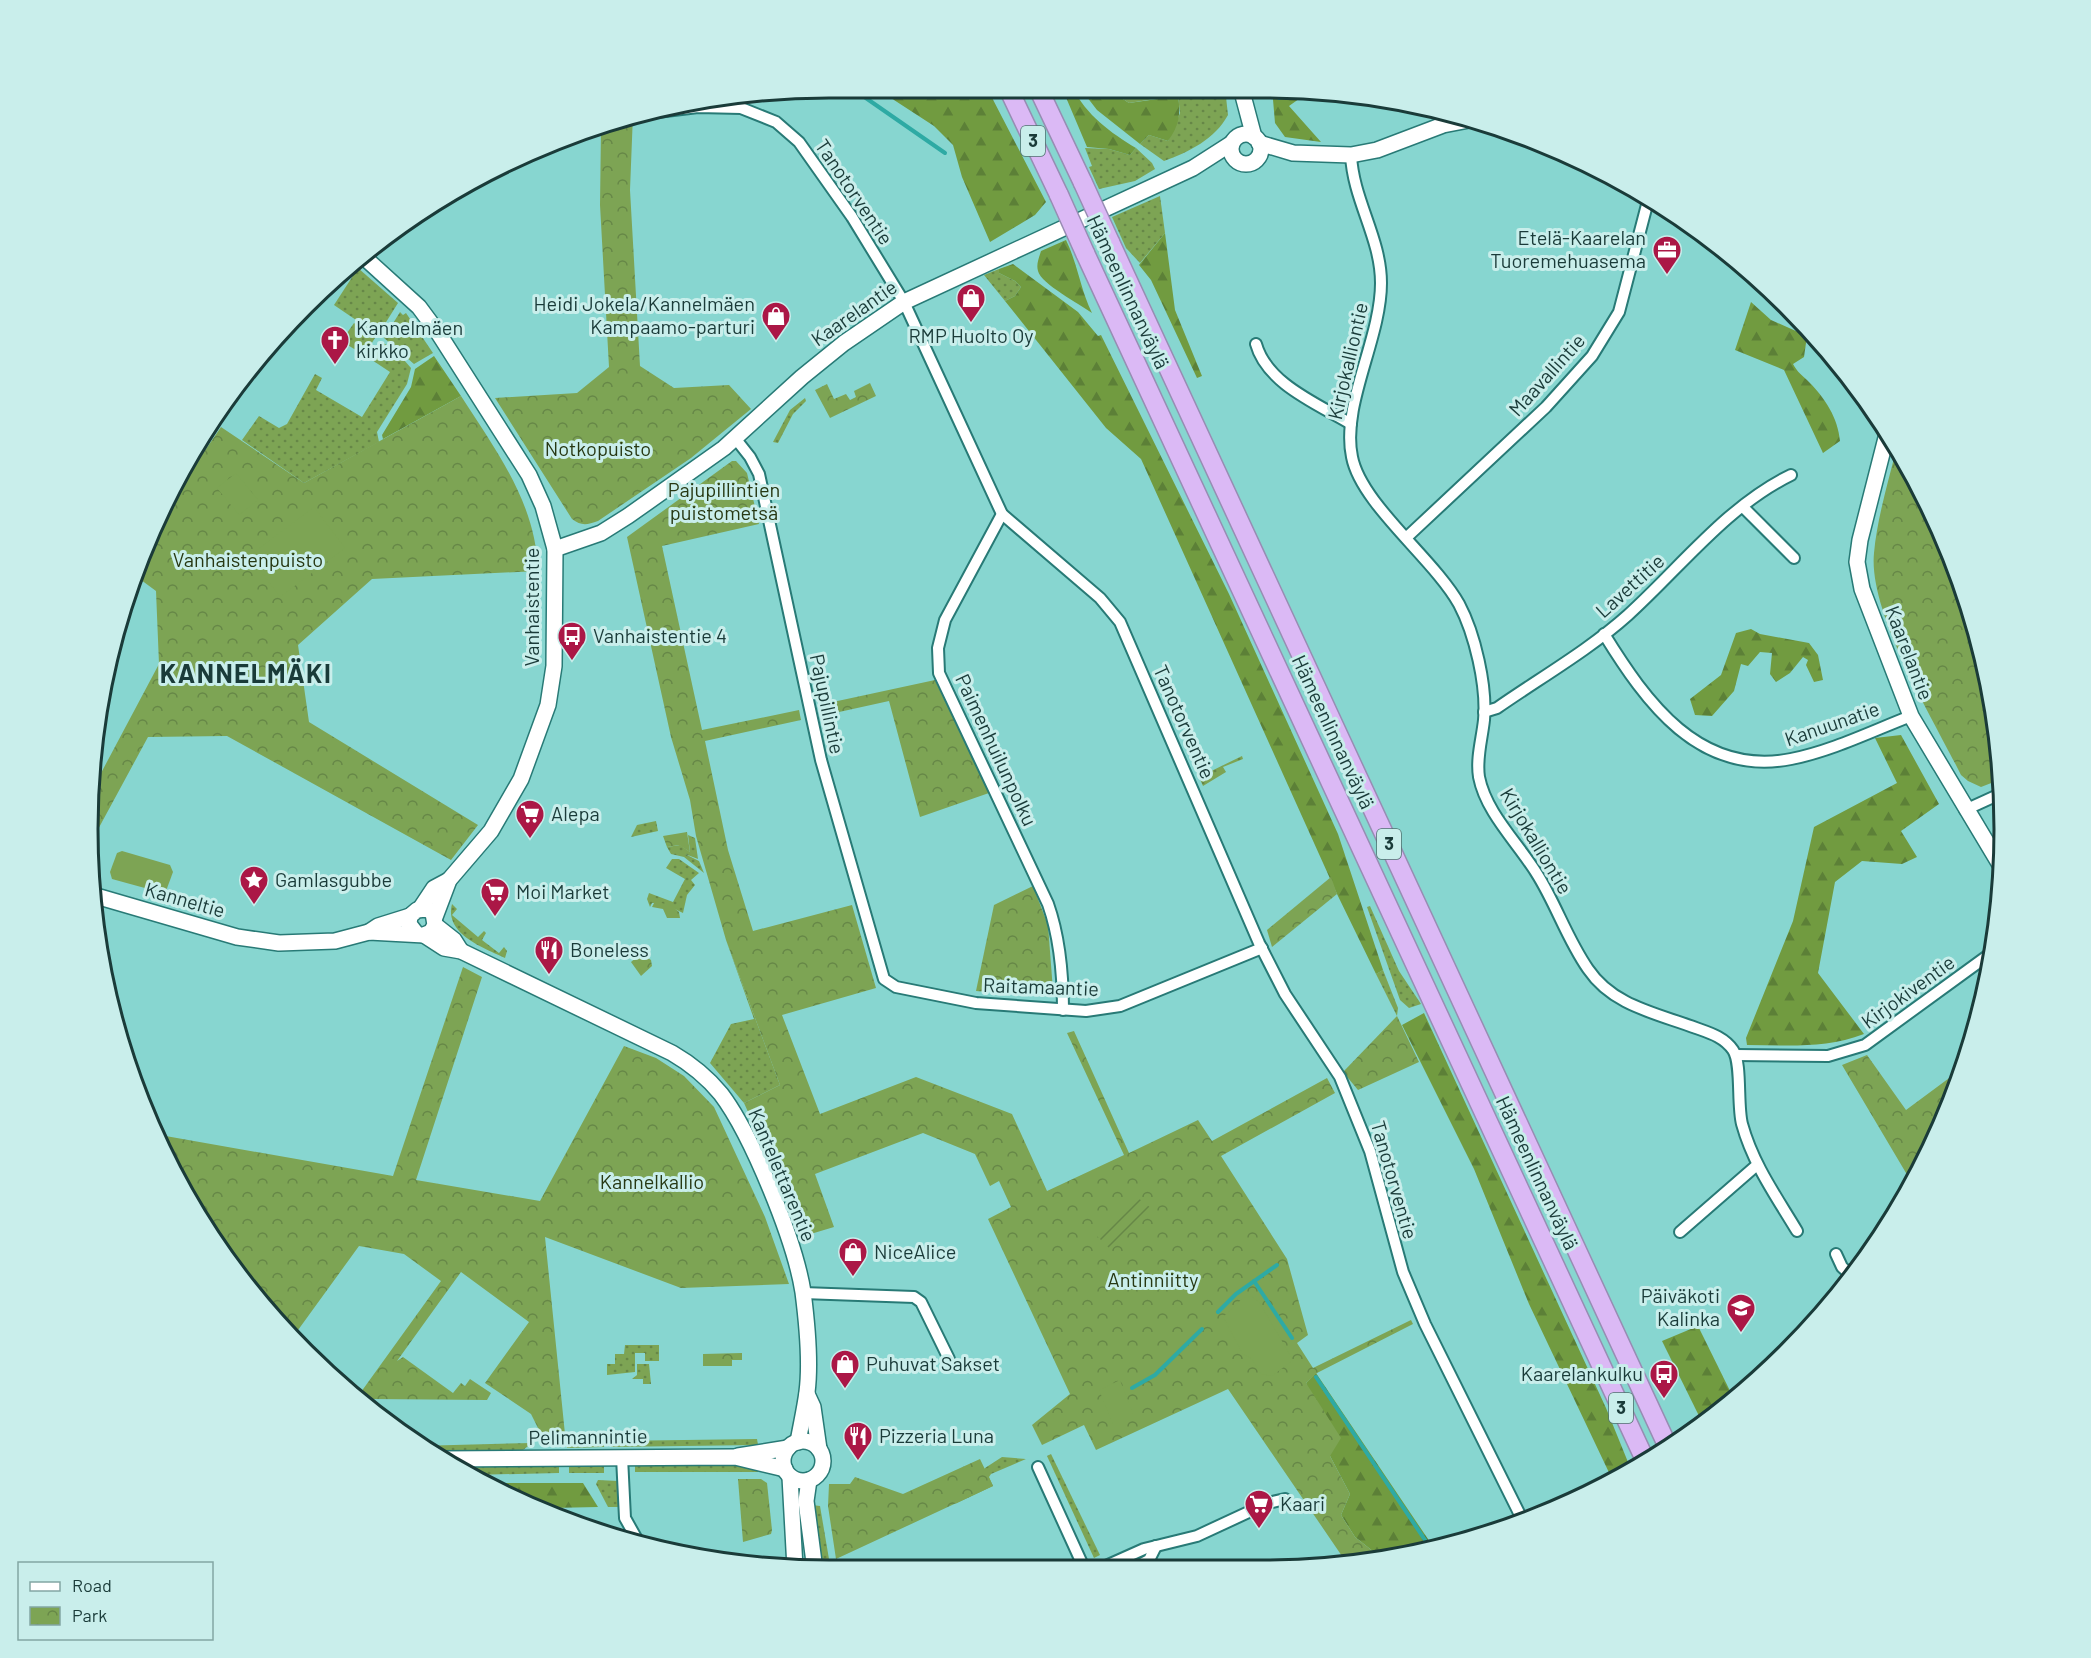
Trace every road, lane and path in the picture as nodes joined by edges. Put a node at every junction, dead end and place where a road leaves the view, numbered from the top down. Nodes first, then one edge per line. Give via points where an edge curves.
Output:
1 (1013, 98) edge
2 (1043, 98) edge
3 (1241, 98) edge
4 (1243, 98) edge
5 (720, 106) edge
6 (1454, 123) edge
7 (1256, 140) junction
8 (1234, 141) junction
9 (1293, 153) junction
10 (1351, 155) junction
11 (1235, 159) junction
12 (1256, 159) junction
13 (1208, 160) junction
14 (1646, 207) edge
15 (369, 261) edge
16 (904, 302) junction
17 (1257, 344) dead end
18 (1351, 424) junction
19 (735, 438) junction
20 (1884, 446) edge
21 (1791, 475) dead end
22 (1743, 507) junction
23 (1002, 514) junction
24 (1407, 537) junction
25 (555, 549) junction
26 (1794, 558) dead end
27 (1604, 634) junction
28 (1484, 712) junction
29 (1911, 716) junction
30 (1993, 797) edge
31 (1965, 810) junction
32 (1993, 854) edge
33 (449, 880) junction
34 (101, 898) edge
35 (415, 912) junction
36 (435, 921) junction
37 (369, 932) junction
38 (420, 934) junction
39 (1262, 948) junction
40 (461, 951) junction
41 (1981, 961) edge
42 (884, 979) joint
43 (1063, 1010) junction
44 (1736, 1055) junction
45 (1757, 1165) junction
46 (1797, 1231) dead end
47 (1680, 1232) dead end
48 (1836, 1254) dead end
49 (1845, 1270) edge
50 (803, 1293) junction
51 (949, 1359) dead end
52 (807, 1394) junction
53 (1664, 1439) edge
54 (793, 1445) junction
55 (819, 1449) junction
56 (1642, 1453) edge
57 (622, 1457) junction
58 (735, 1457) junction
59 (459, 1460) edge
60 (1038, 1467) dead end
61 (788, 1473) junction
62 (809, 1480) junction
63 (1285, 1499) dead end
64 (1519, 1514) edge
65 (634, 1534) edge
66 (1156, 1546) junction
67 (794, 1559) edge
68 (814, 1560) edge
69 (1080, 1560) edge
70 (1122, 1560) edge
71 (1149, 1560) edge

1 - 56 highway, Hämeenlinnanväylä / 3, bridge
2 - 53 highway, Hämeenlinnanväylä / 3, bridge
3 - 8 main road
4 - 7 main road
5 - 16 street, Tanotorventie via 763,116 789,131 852,217
6 - 10 main road
7 - 8 main road via 1245,134
7 - 9 main road
7 - 12 main road via 1260,152
8 - 11 main road via 1231,152
8 - 13 main road, Kaarelantie
9 - 10 main road
9 - 12 main road via 1283,158
10 - 18 street, Kirjokalliontie via 1352,176 1371,228 1381,280 1374,336
11 - 12 main road via 1246,164
11 - 13 main road, Kaarelantie
13 - 16 main road, Kaarelantie
14 - 24 street, Maavallintie via 1619,312 1592,356 1546,407
15 - 25 main road, Vanhaistentie via 407,296 439,334 529,475
16 - 19 main road, Kaarelantie via 844,343
16 - 23 street, Tanotorventie
17 - 18 street via 1259,355 1273,375
18 - 24 street, Kirjokalliontie via 1351,456 1360,481
19 - 25 main road, Kaarelantie via 618,523
19 - 42 street, Pajupillintie via 759,474 820,760
20 - 29 main road, Kaarelantie via 1860,540 1858,574
21 - 22 street, Lavettitie
22 - 26 street
22 - 27 street, Lavettitie
23 - 39 street, Tanotorventie via 1100,598 1120,622
23 - 43 street, Paimenhuilunpolku via 945,620 938,648 939,673 1055,923
24 - 28 street, Kirjokalliontie via 1458,603 1473,634
25 - 33 main road, Vanhaistentie via 554,666 548,705 512,796 492,831
27 - 28 street, Lavettitie via 1497,708
27 - 29 street, Kanuunatie via 1658,711 1687,736 1725,756 1754,761 1794,759
28 - 44 street, Kirjokalliontie via 1479,779 1503,826 1538,876 1587,969 1624,1003 1715,1034
29 - 31 main road, Kaarelantie
30 - 31 street
31 - 32 main road, Kaarelantie
33 - 35 main road, Vanhaistentie via 434,888
33 - 36 main road, Vanhaistentie
34 - 37 main road, Kanneltie via 237,937 279,943 335,941
35 - 36 main road via 430,911
35 - 37 main road, Kanneltie
35 - 38 main road via 410,928
36 - 38 main road via 431,932
36 - 40 main road, Kantelettarentie
37 - 38 main road, Kanneltie
38 - 40 main road, Kantelettarentie via 444,948
39 - 43 street, Raitamaantie via 1120,1006
39 - 64 street, Tanotorventie via 1285,994 1340,1077 1370,1151 1403,1272
40 - 50 main road, Kantelettarentie via 672,1053 700,1072 736,1117 789,1239
41 - 44 street, Kirjokiventie via 1865,1045 1828,1056
42 - 43 street, Raitamaantie via 896,987 976,1003
44 - 45 street via 1738,1104
45 - 46 street
45 - 47 street
48 - 49 street
50 - 51 street via 914,1297 921,1302
50 - 52 main road, Kantelettarentie
52 - 54 main road, Kantelettarentie
52 - 55 main road, Kantelettarentie via 813,1407
54 - 55 main road via 810,1442
54 - 58 main road, Pelimannintie
54 - 61 main road via 783,1458
55 - 62 main road via 822,1467
57 - 58 main road, Pelimannintie
57 - 59 main road, Pelimannintie
57 - 65 street via 625,1518
58 - 61 main road, Pelimannintie
60 - 69 street
61 - 62 main road via 799,1481
61 - 67 main road
62 - 68 main road via 806,1501
63 - 66 street via 1197,1536
66 - 70 street
66 - 71 street

